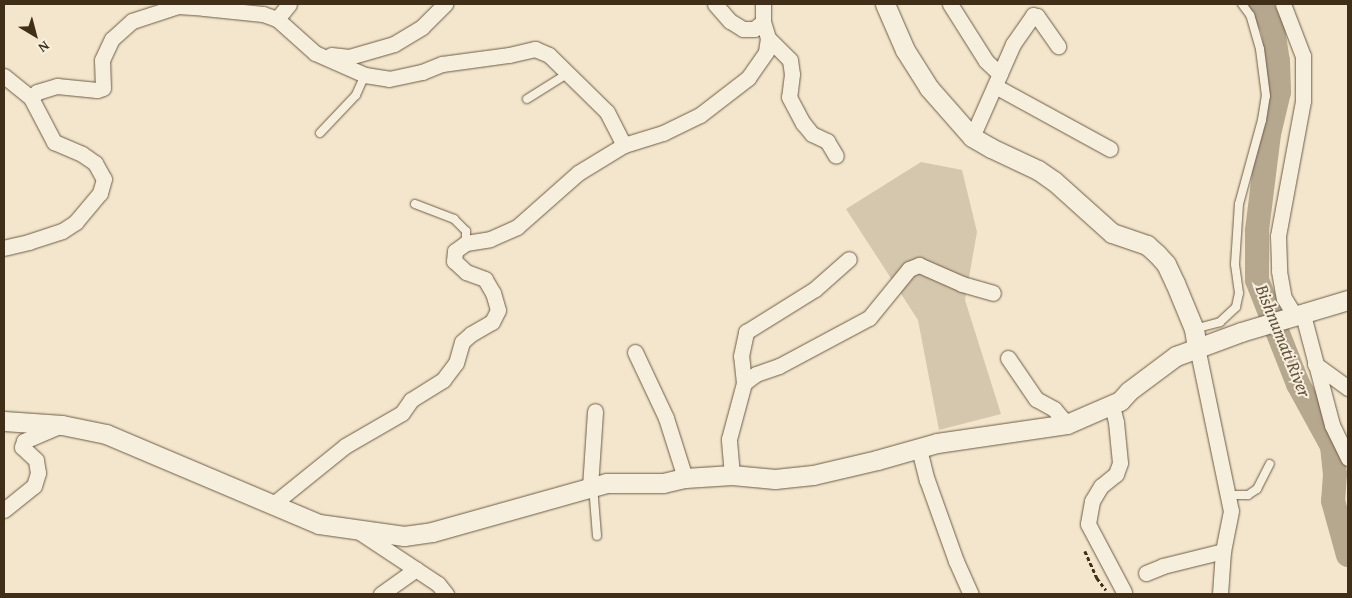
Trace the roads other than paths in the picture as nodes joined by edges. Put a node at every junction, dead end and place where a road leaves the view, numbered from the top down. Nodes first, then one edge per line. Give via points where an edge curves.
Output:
1 (289, 4) edge
2 (445, 4) edge
3 (716, 4) edge
4 (763, 4) edge
5 (885, 4) edge
6 (950, 4) edge
7 (1242, 4) edge
8 (1283, 4) edge
9 (178, 5) edge
10 (277, 19) junction
11 (762, 22) junction
12 (768, 38) junction
13 (1058, 46) dead end
14 (315, 53) junction
15 (567, 74) junction
16 (365, 75) junction
17 (4, 76) edge
18 (998, 80) junction
19 (31, 98) junction
20 (527, 99) dead end
21 (320, 132) dead end
22 (972, 137) junction
23 (624, 145) junction
24 (1110, 149) dead end
25 (836, 156) dead end
26 (415, 204) dead end
27 (466, 243) junction
28 (4, 248) edge
29 (849, 259) dead end
30 (993, 293) dead end
31 (1348, 300) edge
32 (1295, 317) junction
33 (1196, 338) junction
34 (635, 352) dead end
35 (1008, 358) dead end
36 (1315, 364) junction
37 (744, 383) junction
38 (1346, 383) edge
39 (1112, 406) junction
40 (595, 411) dead end
41 (4, 421) edge
42 (1067, 424) junction
43 (62, 425) junction
44 (919, 448) junction
45 (1348, 458) edge
46 (1270, 464) dead end
47 (732, 475) junction
48 (685, 478) junction
49 (591, 487) junction
50 (1227, 494) junction
51 (272, 505) junction
52 (4, 510) edge
53 (358, 531) junction
54 (597, 536) dead end
55 (1223, 551) junction
56 (416, 569) junction
57 (1146, 573) dead end
58 (1124, 592) dead end
59 (381, 594) edge
60 (446, 594) edge
61 (971, 594) edge
62 (1220, 594) edge

1 - 10 street
2 - 14 street via 422,27 394,44 349,57
3 - 11 street via 730,21 743,29 754,29
4 - 11 street
5 - 22 street via 905,50 929,88
6 - 18 street
7 - 33 lane via 1250,15 1260,49 1266,96 1239,204 1235,264 1239,293 1236,306
8 - 32 street via 1303,56 1303,101 1278,236 1284,298
9 - 10 street via 263,14
9 - 19 street via 132,21 112,39 102,60 103,88 57,86 37,92
10 - 14 street
11 - 12 street
12 - 23 street via 766,52 748,78 700,115 663,133
12 - 25 street via 790,60 790,97 803,123 812,134 827,141
13 - 18 street via 1033,15 1013,44
14 - 16 street
15 - 16 street via 549,55 535,49 442,64 389,79
15 - 20 lane
15 - 23 street via 607,112
16 - 21 lane via 356,95
17 - 19 street
18 - 22 street
18 - 24 street
19 - 28 street via 54,142 95,163 104,179 100,193 76,222 62,231
22 - 33 street via 1038,170 1112,233 1147,245 1166,264
23 - 27 street via 578,174 517,227 490,239
26 - 27 lane via 454,219 466,231
27 - 51 street via 455,251 454,260 466,272 485,279 498,310 492,322 462,342 456,363 443,380 411,400 402,413 346,446
29 - 37 street via 815,289 746,332 741,356
30 - 37 street via 962,284 919,265 909,269 869,318
31 - 32 street
32 - 33 street via 1241,332
32 - 36 street
33 - 39 street
33 - 50 street
34 - 48 street via 666,418
35 - 42 street via 1036,399 1054,409
36 - 38 street
36 - 45 street via 1332,425
37 - 47 street via 729,439
39 - 42 street
39 - 58 street via 1120,463 1116,474 1101,486 1092,501 1088,524
40 - 49 street
41 - 43 street
42 - 44 street
43 - 51 street via 106,434
43 - 52 street via 24,440 22,447 36,460 38,473 34,486
44 - 47 street via 813,475 775,479
44 - 61 street via 927,480
46 - 50 lane via 1257,489 1248,495
47 - 48 street
48 - 49 street via 663,483 606,483
49 - 53 street via 432,532 404,536
49 - 54 lane
50 - 55 street via 1231,511
51 - 53 street via 319,524
53 - 56 street
55 - 57 street
55 - 62 street
56 - 59 street
56 - 60 street via 438,584

